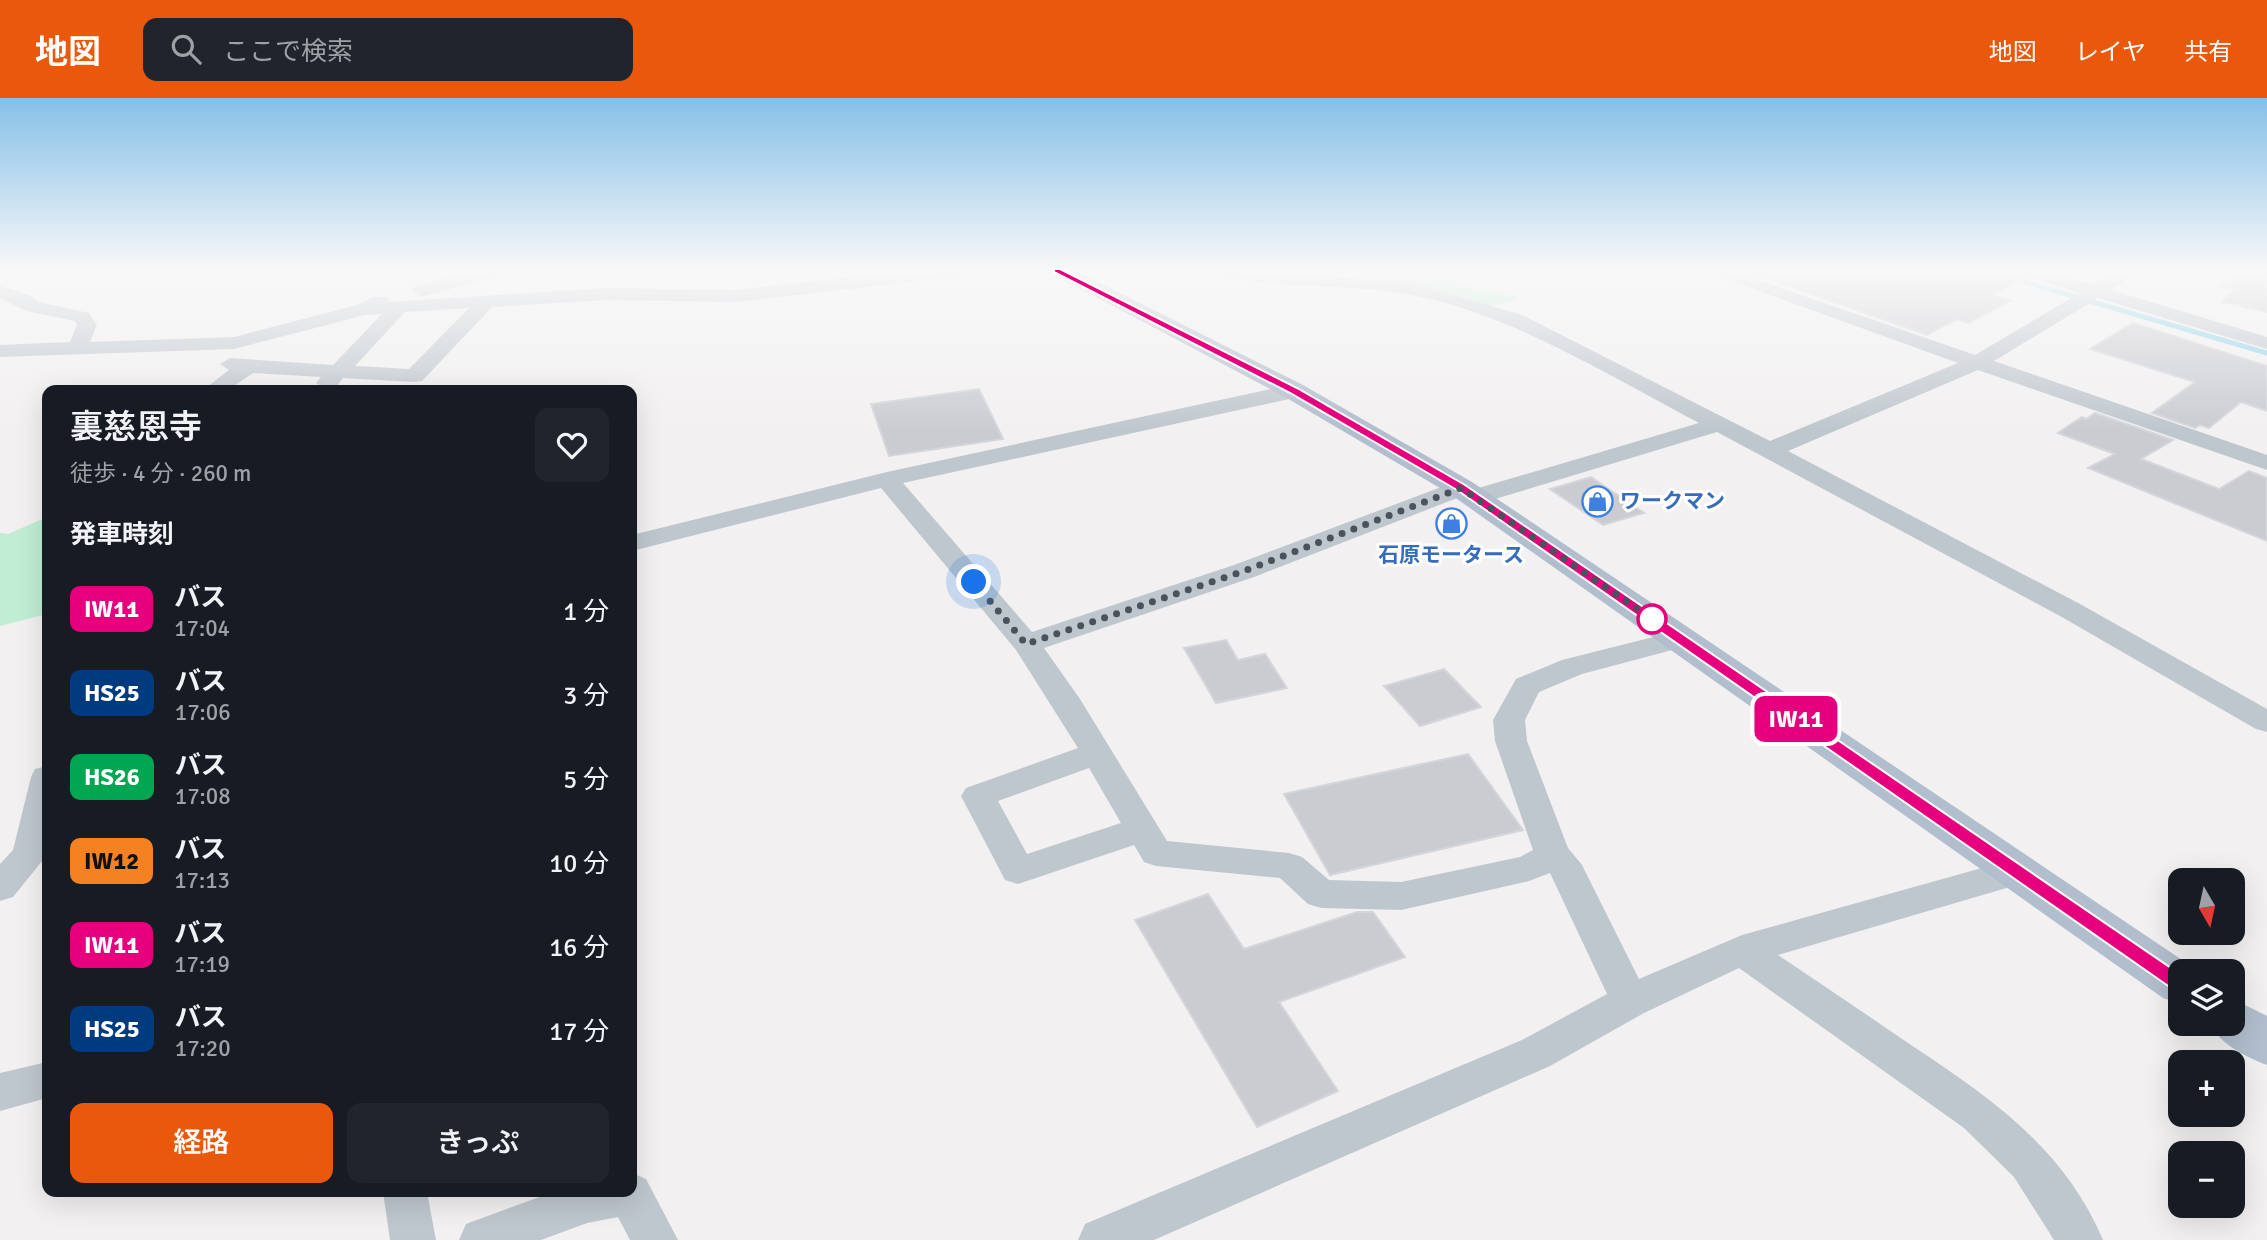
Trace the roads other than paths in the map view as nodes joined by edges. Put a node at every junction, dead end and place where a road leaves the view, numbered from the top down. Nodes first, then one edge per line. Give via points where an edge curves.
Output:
1 (86, 323) edge
2 (309, 323) edge
3 (384, 323) edge
4 (465, 323) edge
5 (1161, 323) edge
6 (1523, 323) edge
7 (1862, 323) edge
8 (2044, 323) edge
9 (2201, 323) edge
10 (2267, 343) edge
11 (197, 346) junction
12 (78, 347) junction
13 (0, 351) edge
14 (1976, 363) junction
15 (249, 366) junction
16 (339, 373) junction
17 (221, 385) edge
18 (326, 385) edge
19 (1294, 391) junction
20 (1719, 424) junction
21 (1769, 450) junction
22 (2267, 463) edge
23 (887, 479) junction
24 (1468, 492) junction
25 (637, 542) edge
26 (1681, 639) junction
27 (1026, 644) junction
28 (2267, 722) edge
29 (1096, 754) junction
30 (42, 819) edge
31 (1142, 829) junction
32 (38, 853) edge
33 (1553, 855) junction
34 (2014, 872) junction
35 (0, 887) edge
36 (1742, 950) junction
37 (2168, 976) edge
38 (1630, 1001) junction
39 (2245, 1028) edge
40 (2267, 1043) edge
41 (42, 1081) edge
42 (0, 1092) edge
43 (406, 1197) edge
44 (611, 1197) edge
45 (631, 1197) edge
46 (413, 1240) edge
47 (482, 1240) edge
48 (655, 1240) edge
49 (1101, 1240) edge
50 (2080, 1240) edge

1 - 12 street
2 - 11 street via 234,343
3 - 16 street
4 - 16 street via 414,376
5 - 19 main road
6 - 20 street
7 - 14 street
8 - 14 street
9 - 10 street
11 - 12 street
11 - 15 street via 202,359
12 - 13 street
14 - 21 street
14 - 22 street
15 - 16 street
15 - 17 street
16 - 18 street
19 - 23 street
19 - 24 main road
20 - 21 street
20 - 24 street
21 - 28 street via 2070,610
23 - 25 street
23 - 27 street
24 - 26 main road
24 - 27 street
26 - 33 street via 1572,667 1527,686 1509,720 1511,741
26 - 34 main road
27 - 29 street
29 - 31 street
29 - 31 street via 978,796 1018,871
30 - 32 street
31 - 33 street via 1156,853 1289,866 1321,894 1401,896 1529,868
32 - 35 street
33 - 38 street via 1564,865
34 - 36 street
34 - 37 main road
36 - 38 street
36 - 50 street via 1979,1114 2030,1162
38 - 49 street via 1536,1053
39 - 40 main road
41 - 42 street
43 - 46 street
44 - 47 street via 587,1201
45 - 48 street

